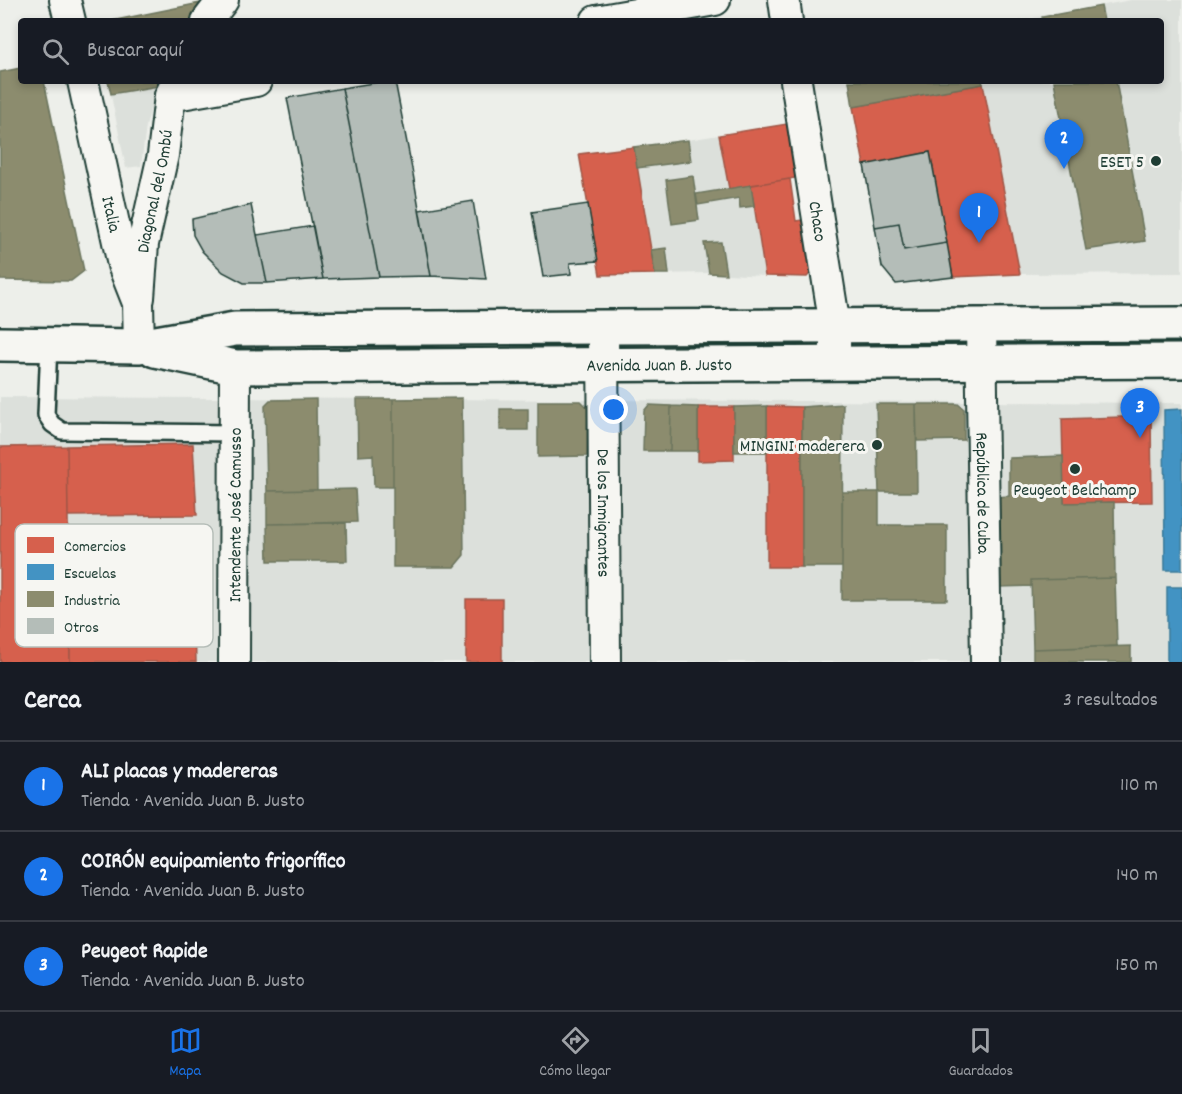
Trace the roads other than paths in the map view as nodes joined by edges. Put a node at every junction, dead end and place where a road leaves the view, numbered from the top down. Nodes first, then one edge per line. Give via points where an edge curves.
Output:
1 (65, 0) edge
2 (223, 0) edge
3 (715, 0) edge
4 (784, 0) edge
5 (69, 18) edge
6 (209, 18) edge
7 (613, 18) edge
8 (787, 18) edge
9 (84, 84) edge
10 (225, 84) edge
11 (796, 84) edge
12 (174, 89) edge
13 (138, 303) junction
14 (1182, 324) edge
15 (981, 325) junction
16 (834, 326) junction
17 (603, 327) junction
18 (0, 344) edge
19 (49, 344) junction
20 (139, 346) junction
21 (1182, 361) edge
22 (982, 362) junction
23 (835, 363) junction
24 (604, 365) junction
25 (235, 367) junction
26 (235, 433) junction
27 (234, 662) edge
28 (605, 662) edge
29 (986, 662) edge

1 - 5 street
2 - 6 street
3 - 7 street
4 - 8 street
9 - 13 street, Italia via 123,265
10 - 12 street
11 - 16 street, Chaco
12 - 13 street, Diagonal del Ombú via 143,244
13 - 20 street, Italia
14 - 15 main road, Avenida Juan B. Justo
15 - 16 main road, Avenida Juan B. Justo
15 - 22 street, República de Cuba
16 - 17 main road, Avenida Juan B. Justo
16 - 23 street, Chaco
17 - 20 main road, Avenida Juan B. Justo via 235,329
17 - 24 street, De los Inmigrantes
18 - 19 main road, Avenida Juan B. Justo
19 - 20 main road, Avenida Juan B. Justo
19 - 26 lane via 46,415 62,431
20 - 25 main road, Avenida Juan B. Justo
21 - 22 main road, Avenida Juan B. Justo
22 - 23 main road, Avenida Juan B. Justo
22 - 29 street, República de Cuba
23 - 24 main road, Avenida Juan B. Justo
24 - 25 main road, Avenida Juan B. Justo
24 - 28 street, De los Inmigrantes
25 - 26 street, Intendente José Camusso
26 - 27 street, Intendente José Camusso

